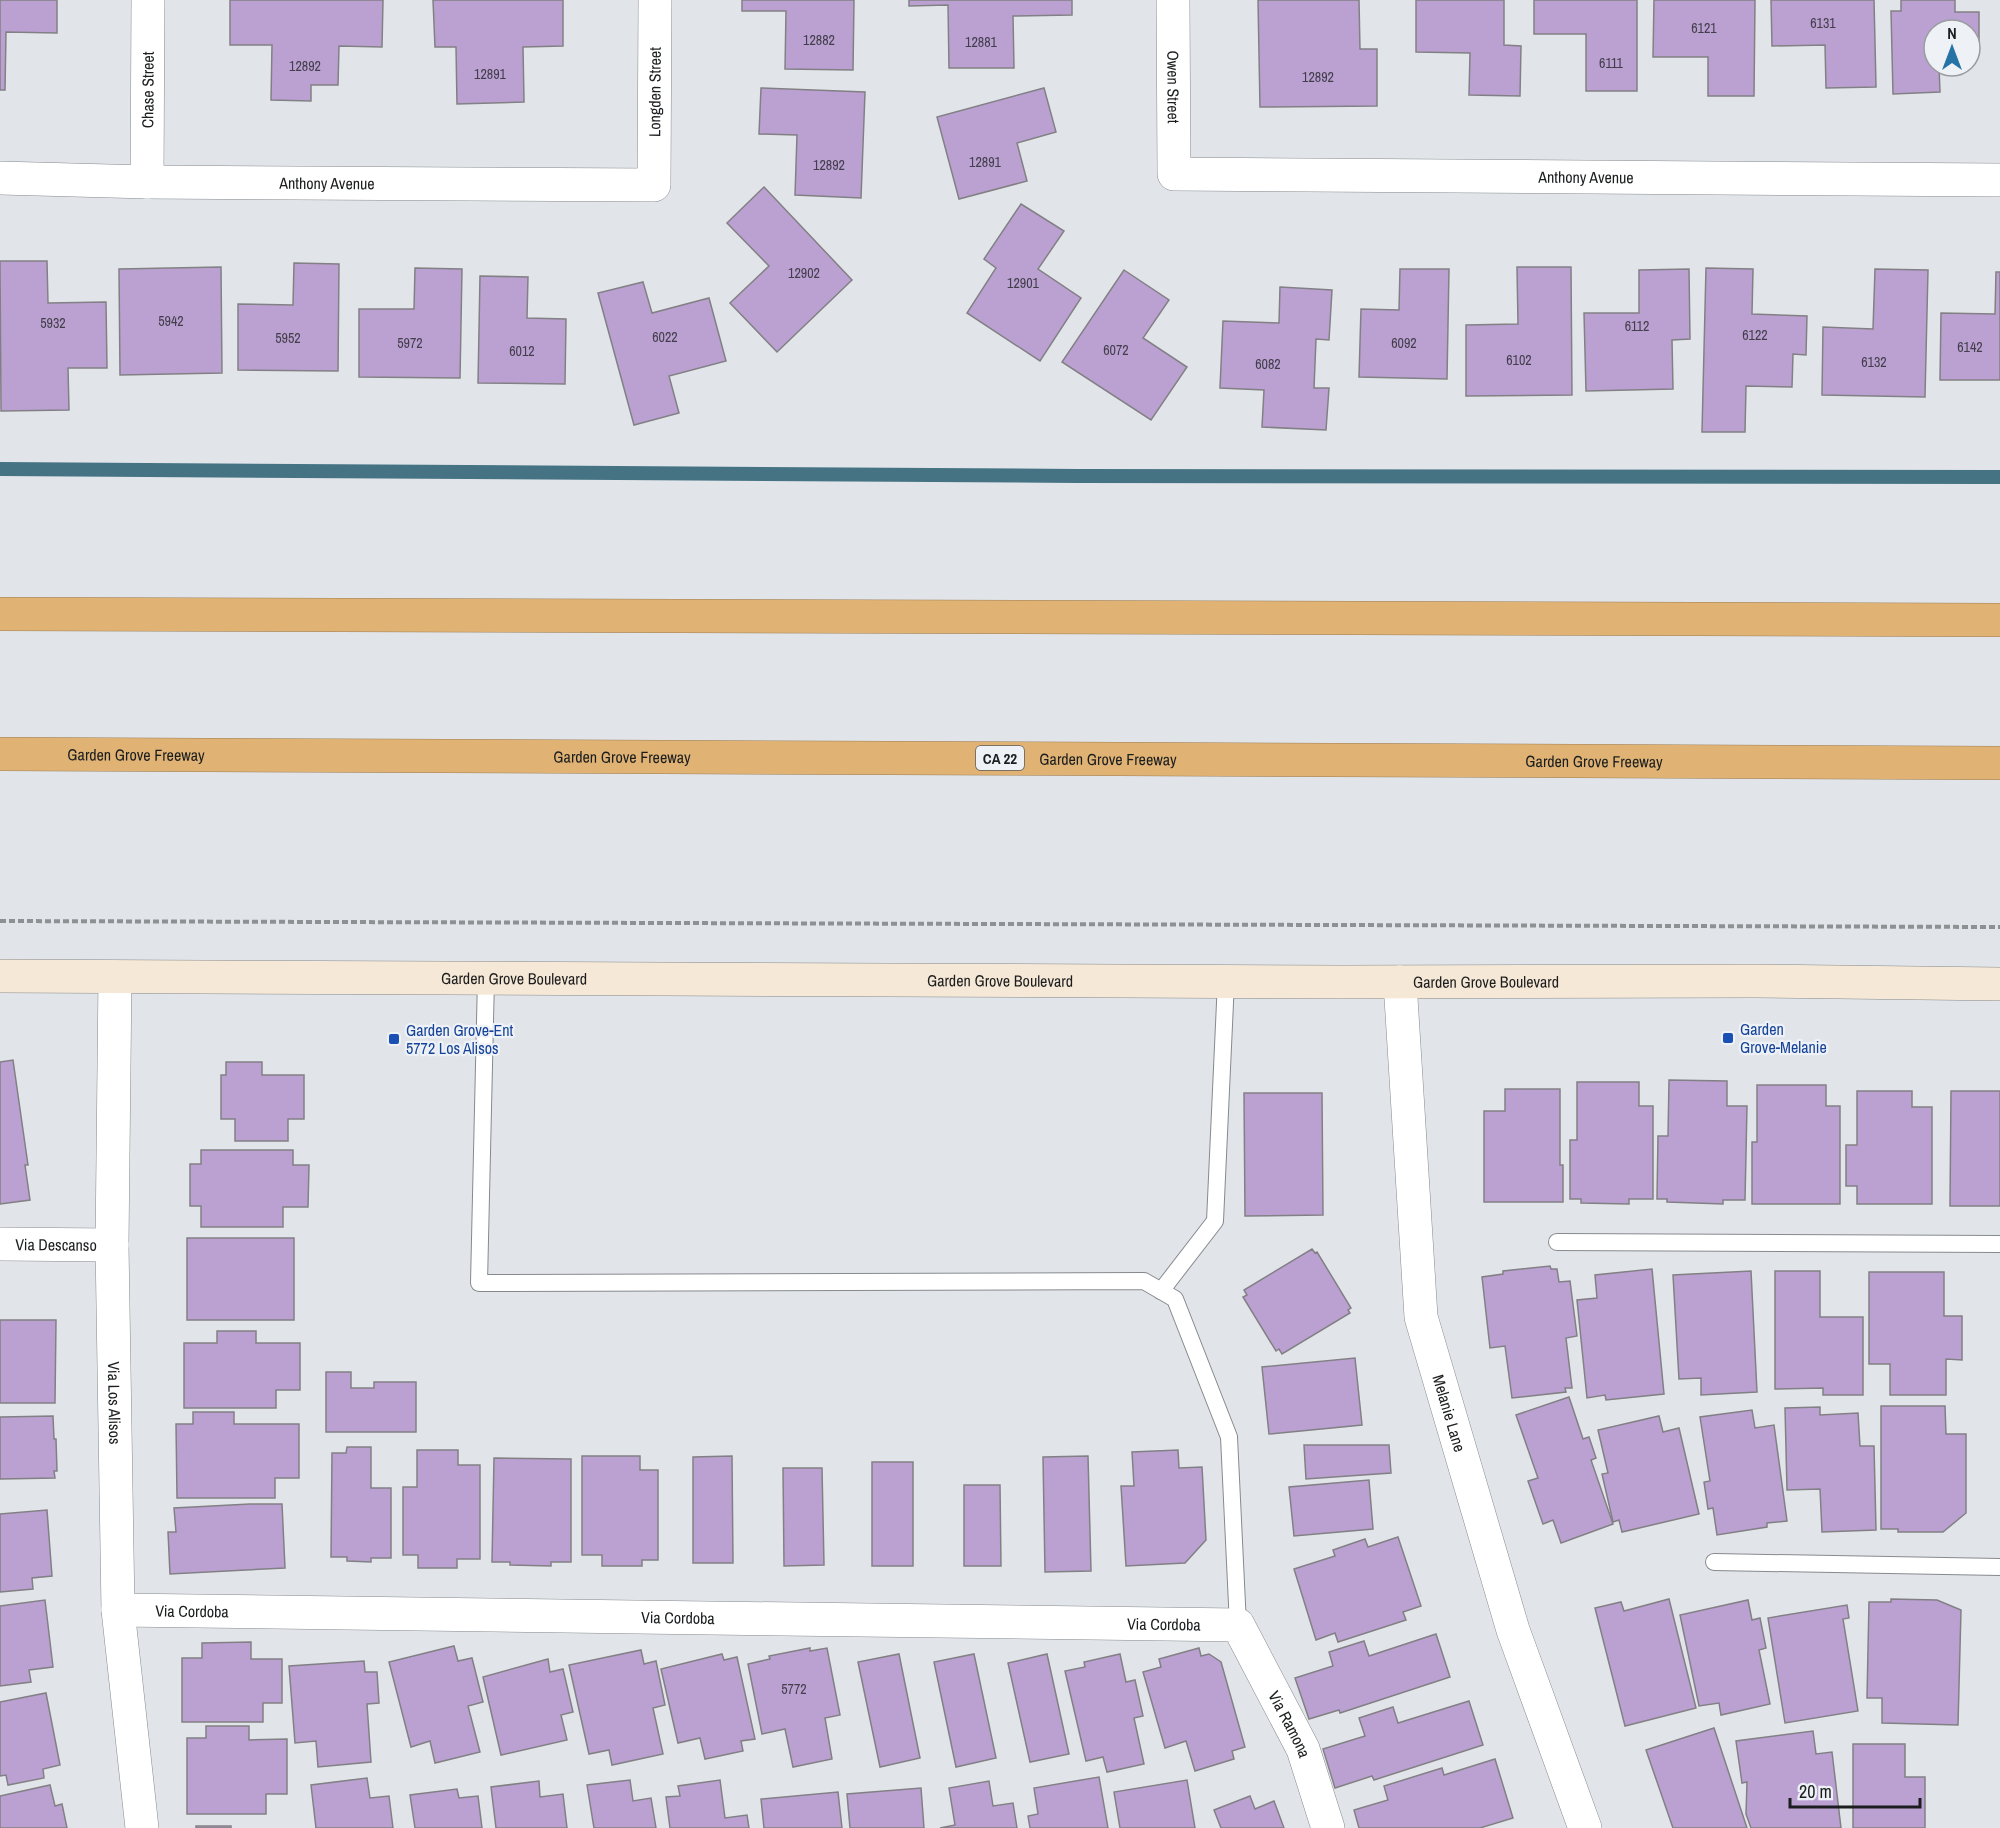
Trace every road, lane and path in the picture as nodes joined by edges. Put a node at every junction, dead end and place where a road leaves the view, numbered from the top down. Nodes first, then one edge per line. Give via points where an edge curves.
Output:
1 (147, 0) edge
2 (655, 0) edge
3 (1173, 0) edge
4 (1174, 174) joint
5 (0, 178) edge
6 (2000, 180) edge
7 (147, 182) junction
8 (654, 185) joint
9 (0, 614) edge
10 (2000, 620) edge
11 (0, 754) edge
12 (2000, 763) edge
13 (0, 921) edge
14 (2000, 927) edge
15 (0, 976) edge
16 (116, 977) junction
17 (486, 978) junction
18 (1226, 981) junction
19 (1400, 982) junction
20 (2000, 984) edge
21 (1557, 1242) dead end
22 (2000, 1244) edge
23 (0, 1245) edge
24 (112, 1245) junction
25 (1161, 1291) junction
26 (1714, 1562) dead end
27 (2000, 1567) edge
28 (118, 1610) junction
29 (1238, 1625) junction
30 (142, 1828) edge
31 (1328, 1828) edge
32 (1585, 1828) edge

1 - 7 street, Chase Street
2 - 8 street, Longden Street
3 - 4 street, Owen Street
4 - 6 street, Anthony Avenue
5 - 7 street, Anthony Avenue
7 - 8 street, Anthony Avenue
9 - 10 highway
11 - 12 highway, Garden Grove Freeway / CA 22
13 - 14 path
15 - 16 main road, Garden Grove Boulevard
16 - 17 main road, Garden Grove Boulevard
16 - 24 street, Via Los Alisos
17 - 18 main road, Garden Grove Boulevard
17 - 25 lane via 479,1283 1144,1281
18 - 19 main road, Garden Grove Boulevard
18 - 25 lane via 1215,1221
19 - 20 main road, Garden Grove Boulevard
19 - 32 street, Melanie Lane via 1421,1317 1513,1630
21 - 22 lane
23 - 24 street, Via Descanso
24 - 28 street, Via Los Alisos
25 - 29 lane via 1175,1299 1229,1437
26 - 27 lane
28 - 29 street, Via Cordoba
28 - 30 street, Via Los Alisos
29 - 31 street, Via Ramona via 1303,1749

